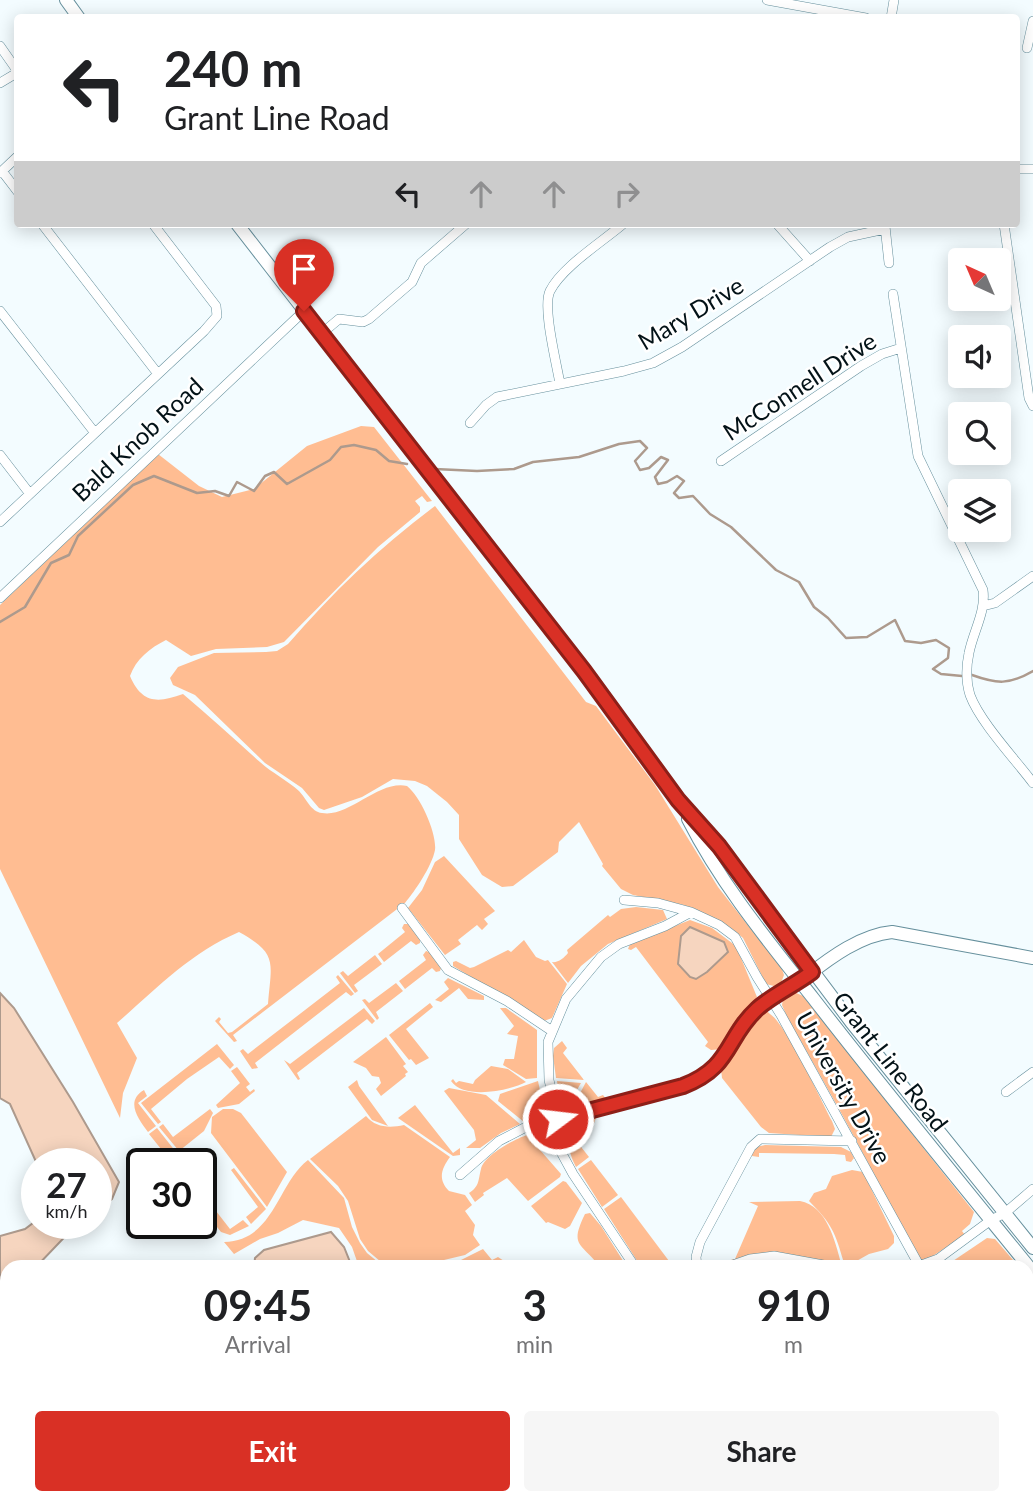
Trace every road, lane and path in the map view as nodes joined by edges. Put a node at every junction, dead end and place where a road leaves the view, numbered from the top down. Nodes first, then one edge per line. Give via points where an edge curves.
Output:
1 (767, 0) edge
2 (811, 8) edge
3 (844, 14) edge
4 (1033, 21) edge
5 (0, 46) edge
6 (1030, 49) edge
7 (14, 66) edge
8 (14, 160) edge
9 (1, 172) edge
10 (14, 187) edge
11 (45, 228) edge
12 (156, 228) edge
13 (240, 228) edge
14 (461, 228) edge
15 (618, 228) edge
16 (781, 228) edge
17 (881, 228) edge
18 (885, 228) edge
19 (1005, 228) edge
20 (810, 261) junction
21 (889, 263) dead end
22 (893, 294) dead end
23 (0, 311) edge
24 (304, 311) junction
25 (321, 334) junction
26 (901, 348) junction
27 (158, 374) junction
28 (561, 384) junction
29 (1033, 406) edge
30 (470, 424) dead end
31 (95, 433) junction
32 (0, 455) edge
33 (721, 461) dead end
34 (30, 494) junction
35 (0, 522) edge
36 (1033, 576) edge
37 (0, 598) edge
38 (984, 606) junction
39 (1033, 783) edge
40 (678, 800) junction
41 (624, 900) dead end
42 (402, 908) dead end
43 (691, 912) junction
44 (1033, 958) edge
45 (812, 972) junction
46 (800, 981) junction
47 (771, 999) junction
48 (552, 1031) junction
49 (1033, 1072) edge
50 (1006, 1092) dead end
51 (558, 1119) junction
52 (852, 1141) junction
53 (460, 1175) dead end
54 (1033, 1190) edge
55 (1005, 1213) junction
56 (991, 1220) junction
57 (1033, 1248) edge
58 (630, 1260) edge
59 (696, 1260) edge
60 (747, 1260) edge
61 (796, 1260) edge
62 (914, 1260) edge
63 (936, 1260) edge
64 (1023, 1260) edge

1 - 2 street
2 - 3 street
4 - 6 street
5 - 7 street
8 - 9 street
9 - 10 street
11 - 27 street
12 - 27 street via 218,311 214,321
13 - 24 main road, Grant Line Road
14 - 25 street via 421,263 412,282 369,319 338,319
15 - 28 street via 570,268 550,292 548,310
16 - 20 street
17 - 20 street, Mary Drive via 848,237
18 - 21 street
19 - 29 street
20 - 28 street, Mary Drive via 653,363
22 - 26 street, McConnell Drive
23 - 31 street
24 - 25 main road, Grant Line Road
24 - 37 street, Bald Knob Road
25 - 40 main road, Grant Line Road via 584,671
26 - 33 street, McConnell Drive via 861,366
26 - 38 street, McConnell Drive via 918,456 977,574
27 - 31 street
28 - 30 street, Mary Drive via 497,397
31 - 34 street
32 - 34 street
34 - 35 street
36 - 38 street
38 - 39 street via 968,660 970,694
40 - 45 main road, Grant Line Road via 719,846
40 - 46 main road, Grant Line Road via 706,854
41 - 43 street, University Drive
42 - 48 street via 448,970
43 - 47 street, University Drive via 735,937
43 - 48 street via 619,944 593,965 566,999
44 - 45 main road via 892,932 857,943
45 - 46 main road
45 - 55 main road, Grant Line Road
46 - 47 street
46 - 56 main road, Grant Line Road
47 - 51 street via 746,1022 714,1070 700,1079
47 - 52 street, University Drive
48 - 51 street via 547,1065
49 - 50 street
51 - 53 street via 508,1135
51 - 58 street via 565,1161
52 - 59 street via 760,1139 700,1242
52 - 62 street, University Drive
54 - 55 street
55 - 56 street
55 - 57 main road, Grant Line Road
56 - 63 street
56 - 64 main road, Grant Line Road
60 - 61 street via 774,1256

